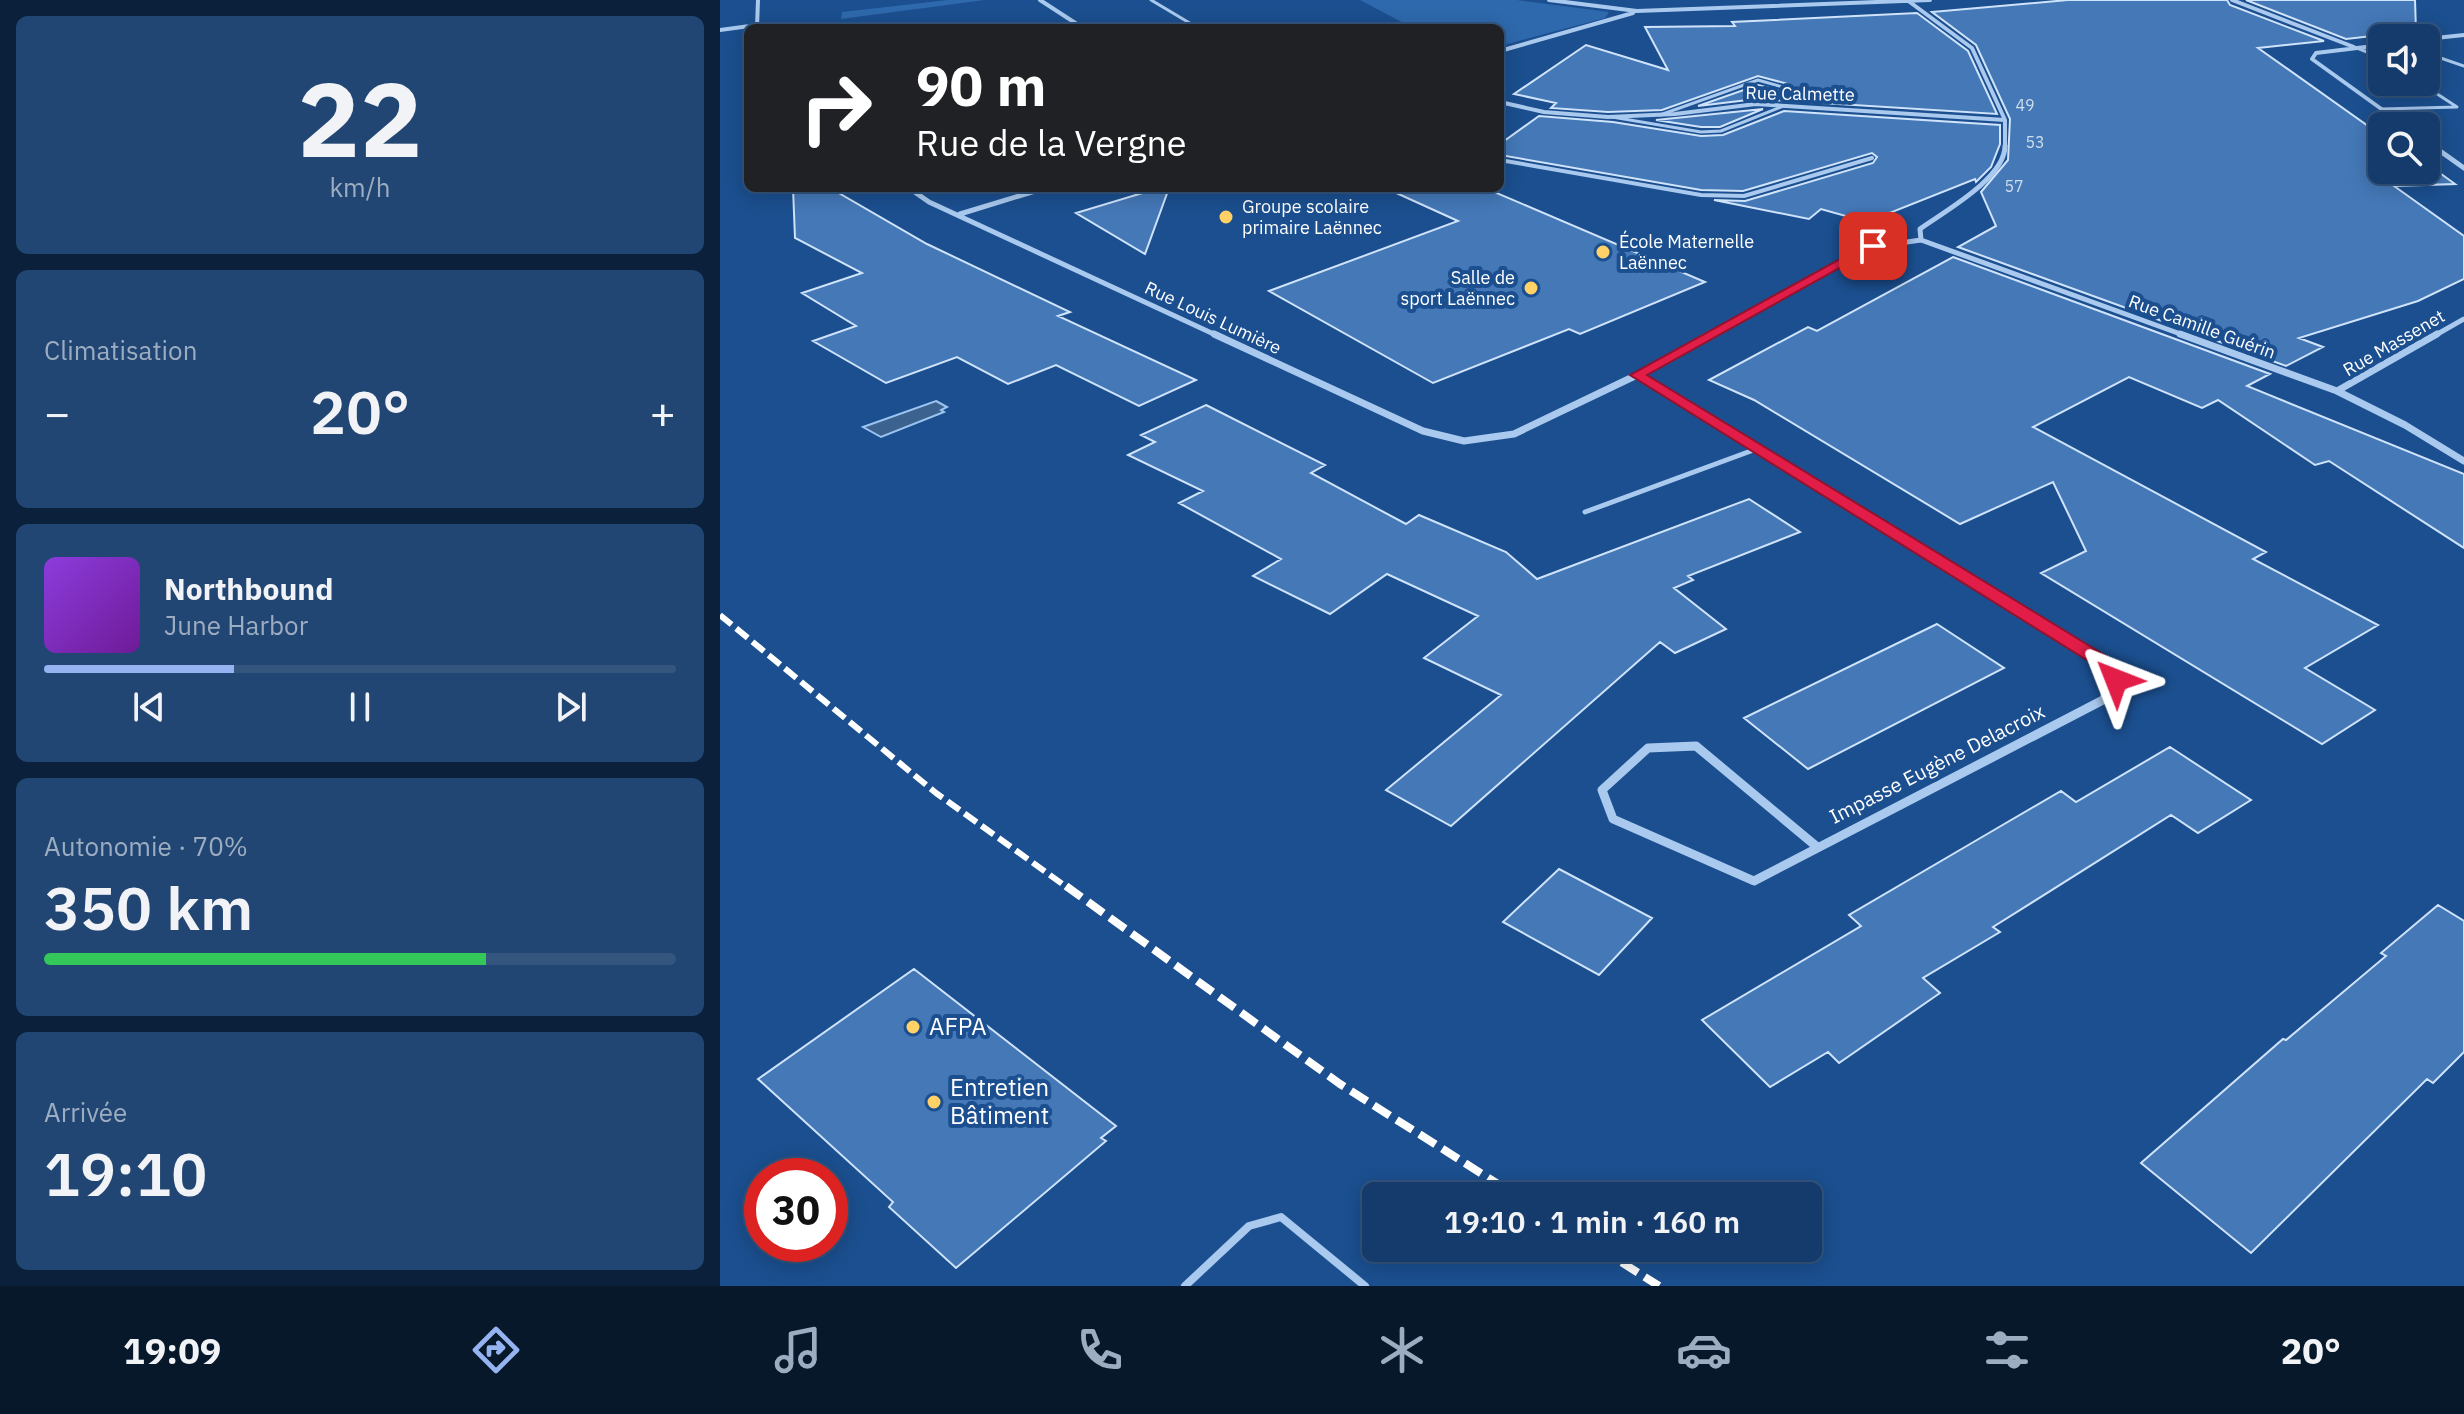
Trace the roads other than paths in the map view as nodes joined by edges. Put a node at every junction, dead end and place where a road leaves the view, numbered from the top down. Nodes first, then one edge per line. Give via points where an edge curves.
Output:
1 (758, 0) edge
2 (1040, 0) edge
3 (1151, 0) edge
4 (1549, 0) edge
5 (1930, 0) edge
6 (2232, 0) edge
7 (1909, 1) edge
8 (1637, 11) junction
9 (757, 24) edge
10 (1077, 24) edge
11 (1191, 24) edge
12 (744, 27) edge
13 (720, 30) edge
14 (2464, 35) edge
15 (2440, 38) edge
16 (2368, 47) edge
17 (2357, 48) junction
18 (1504, 50) edge
19 (2368, 52) edge
20 (2440, 58) edge
21 (2464, 66) edge
22 (1786, 88) dead end
23 (2440, 96) edge
24 (1504, 103) edge
25 (1787, 105) junction
26 (2382, 109) junction
27 (2386, 112) edge
28 (1660, 115) junction
29 (1608, 117) junction
30 (2005, 120) junction
31 (2440, 151) edge
32 (1872, 158) dead end
33 (1504, 161) edge
34 (2464, 168) edge
35 (917, 192) edge
36 (1032, 192) edge
37 (960, 214) junction
38 (1921, 240) junction
39 (2464, 319) edge
40 (1637, 375) junction
41 (2337, 391) junction
42 (1759, 448) junction
43 (2464, 461) edge
44 (1585, 512) dead end
45 (1816, 846) junction
46 (1185, 1286) edge
47 (1365, 1286) edge

1 - 9 street
2 - 10 street
3 - 11 lane
4 - 8 street
5 - 7 street
6 - 17 street
7 - 8 street
7 - 30 street via 1972,48
8 - 18 street
12 - 13 street
14 - 15 street
16 - 17 street
17 - 19 lane
17 - 26 street via 2316,53 2312,59
20 - 21 lane
22 - 28 lane via 1758,80
23 - 26 lane via 2457,107
24 - 29 street, Rue Calmette
25 - 28 street, Rue Calmette
25 - 29 lane via 1721,131
25 - 30 street, Rue Calmette
26 - 27 street
28 - 29 street, Rue Calmette
30 - 38 street via 2005,156 1984,183 1920,229
31 - 34 street
32 - 33 lane via 1744,196 1701,195
35 - 37 street, Rue Louis Lumière
36 - 37 street
37 - 40 street, Rue Louis Lumière via 1423,431 1464,441 1514,434
38 - 40 street, Rue Louis Lumière via 1865,248
38 - 41 street, Rue Camille Guérin
39 - 41 street, Rue Massenet
40 - 42 street, Impasse Eugène Delacroix
41 - 43 street, Rue Camille Guérin
42 - 44 lane
42 - 45 street, Impasse Eugène Delacroix via 2099,660 2116,680 2103,700
45 - 45 street, Impasse Eugène Delacroix via 1754,881 1613,819 1602,790 1648,748 1696,746
46 - 47 lane via 1249,1226 1281,1217

